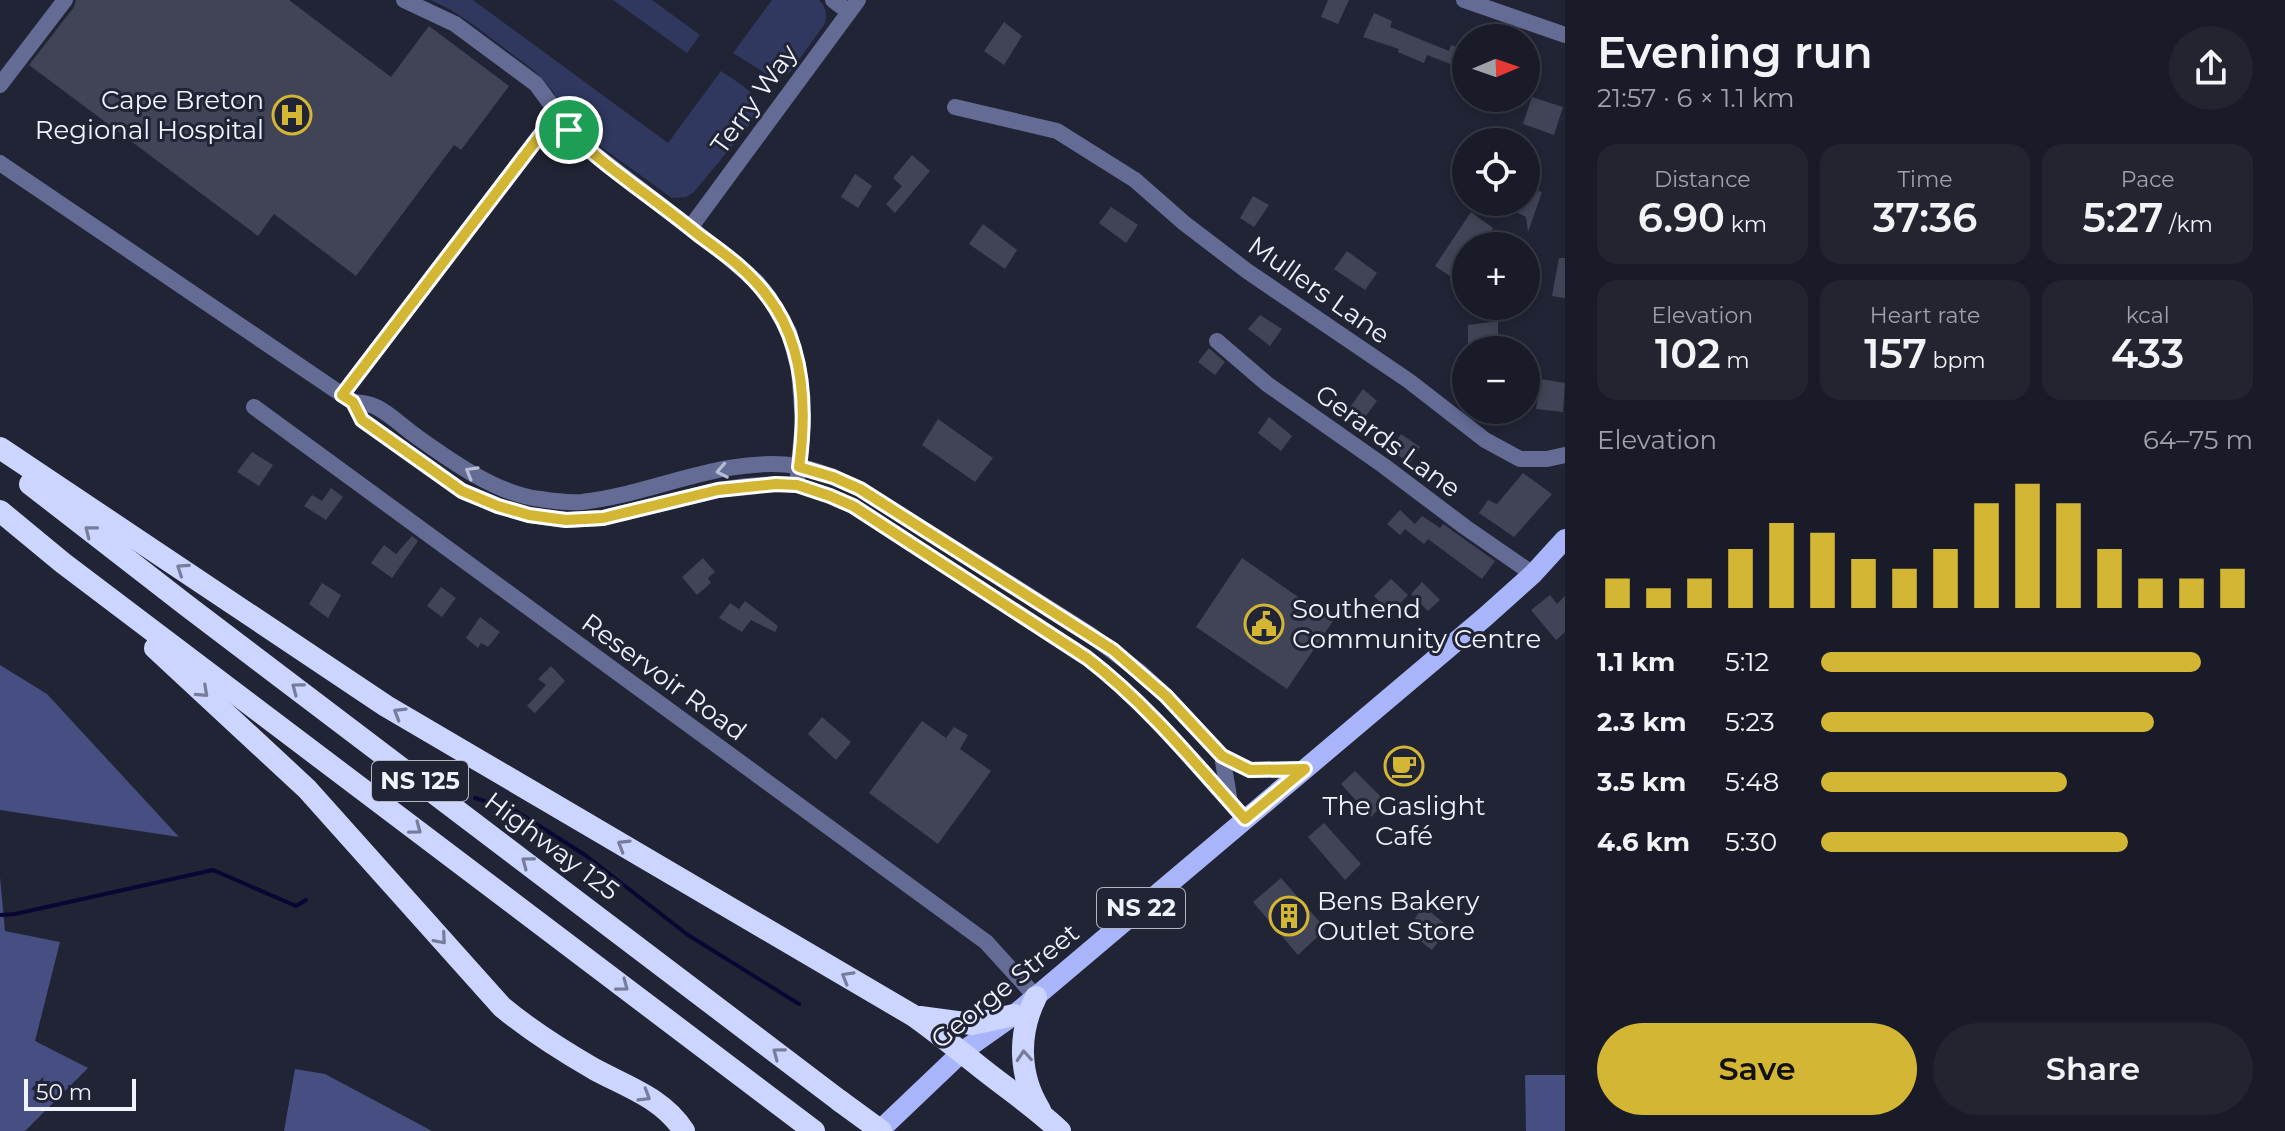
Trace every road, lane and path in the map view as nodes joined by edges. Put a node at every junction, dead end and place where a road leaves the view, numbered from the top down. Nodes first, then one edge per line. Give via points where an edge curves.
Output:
1 (65, 0) edge
2 (404, 0) edge
3 (833, 0) edge
4 (1464, 0) edge
5 (853, 6) edge
6 (1565, 35) edge
7 (0, 85) edge
8 (955, 107) dead end
9 (557, 113) junction
10 (0, 163) edge
11 (690, 228) junction
12 (1217, 341) dead end
13 (348, 398) junction
14 (254, 407) dead end
15 (0, 448) edge
16 (1565, 455) edge
17 (0, 460) edge
18 (799, 467) junction
19 (797, 485) junction
20 (0, 511) edge
21 (1565, 539) edge
22 (63, 563) junction
23 (1533, 574) junction
24 (1222, 756) junction
25 (1305, 769) junction
26 (1230, 802) junction
27 (1245, 819) junction
28 (1036, 997) junction
29 (1014, 1015) junction
30 (914, 1016) junction
31 (963, 1051) junction
32 (1043, 1114) junction
33 (810, 1128) edge
34 (684, 1131) edge
35 (880, 1131) edge
36 (1060, 1131) edge

1 - 7 street
2 - 9 street via 463,29 536,84
3 - 5 street
4 - 6 street
5 - 11 street, Terry Way
8 - 16 street, Mullers Lane via 1057,131 1135,180 1247,271 1409,381 1485,440 1520,459
9 - 11 street via 578,141
9 - 13 street
10 - 13 street
11 - 18 street via 756,281 789,332 802,388
12 - 23 street, Gerards Lane via 1267,384
18 -> 13 street via 725,469 580,502 536,499 492,484 373,405
13 - 19 street via 362,420 462,491 529,515 603,518 718,490
14 - 28 street, Reservoir Road via 986,942
30 -> 15 highway via 386,706
35 -> 17 highway, Highway 125 / NS 125, bridge
18 - 19 street
18 - 24 street via 860,489 1088,633 1140,672
19 - 26 street via 853,506 1087,658 1139,702
20 - 22 highway, NS 125
21 - 23 main road, George Street / NS 22
22 -> 33 highway, NS 125
22 -> 34 highway via 307,789 502,1007 550,1044 663,1106
23 - 25 main road, George Street / NS 22
24 - 25 street via 1250,770
24 - 26 street
25 - 27 main road, George Street / NS 22
26 - 27 street
27 - 28 main road, George Street / NS 22
28 - 29 main road, George Street / NS 22
32 -> 28 highway via 1022,1061 1023,1037
29 - 30 highway via 972,1024
29 - 31 main road, George Street / NS 22
30 - 31 highway
31 - 32 highway
31 - 35 main road, George Street / NS 22
32 - 36 highway

